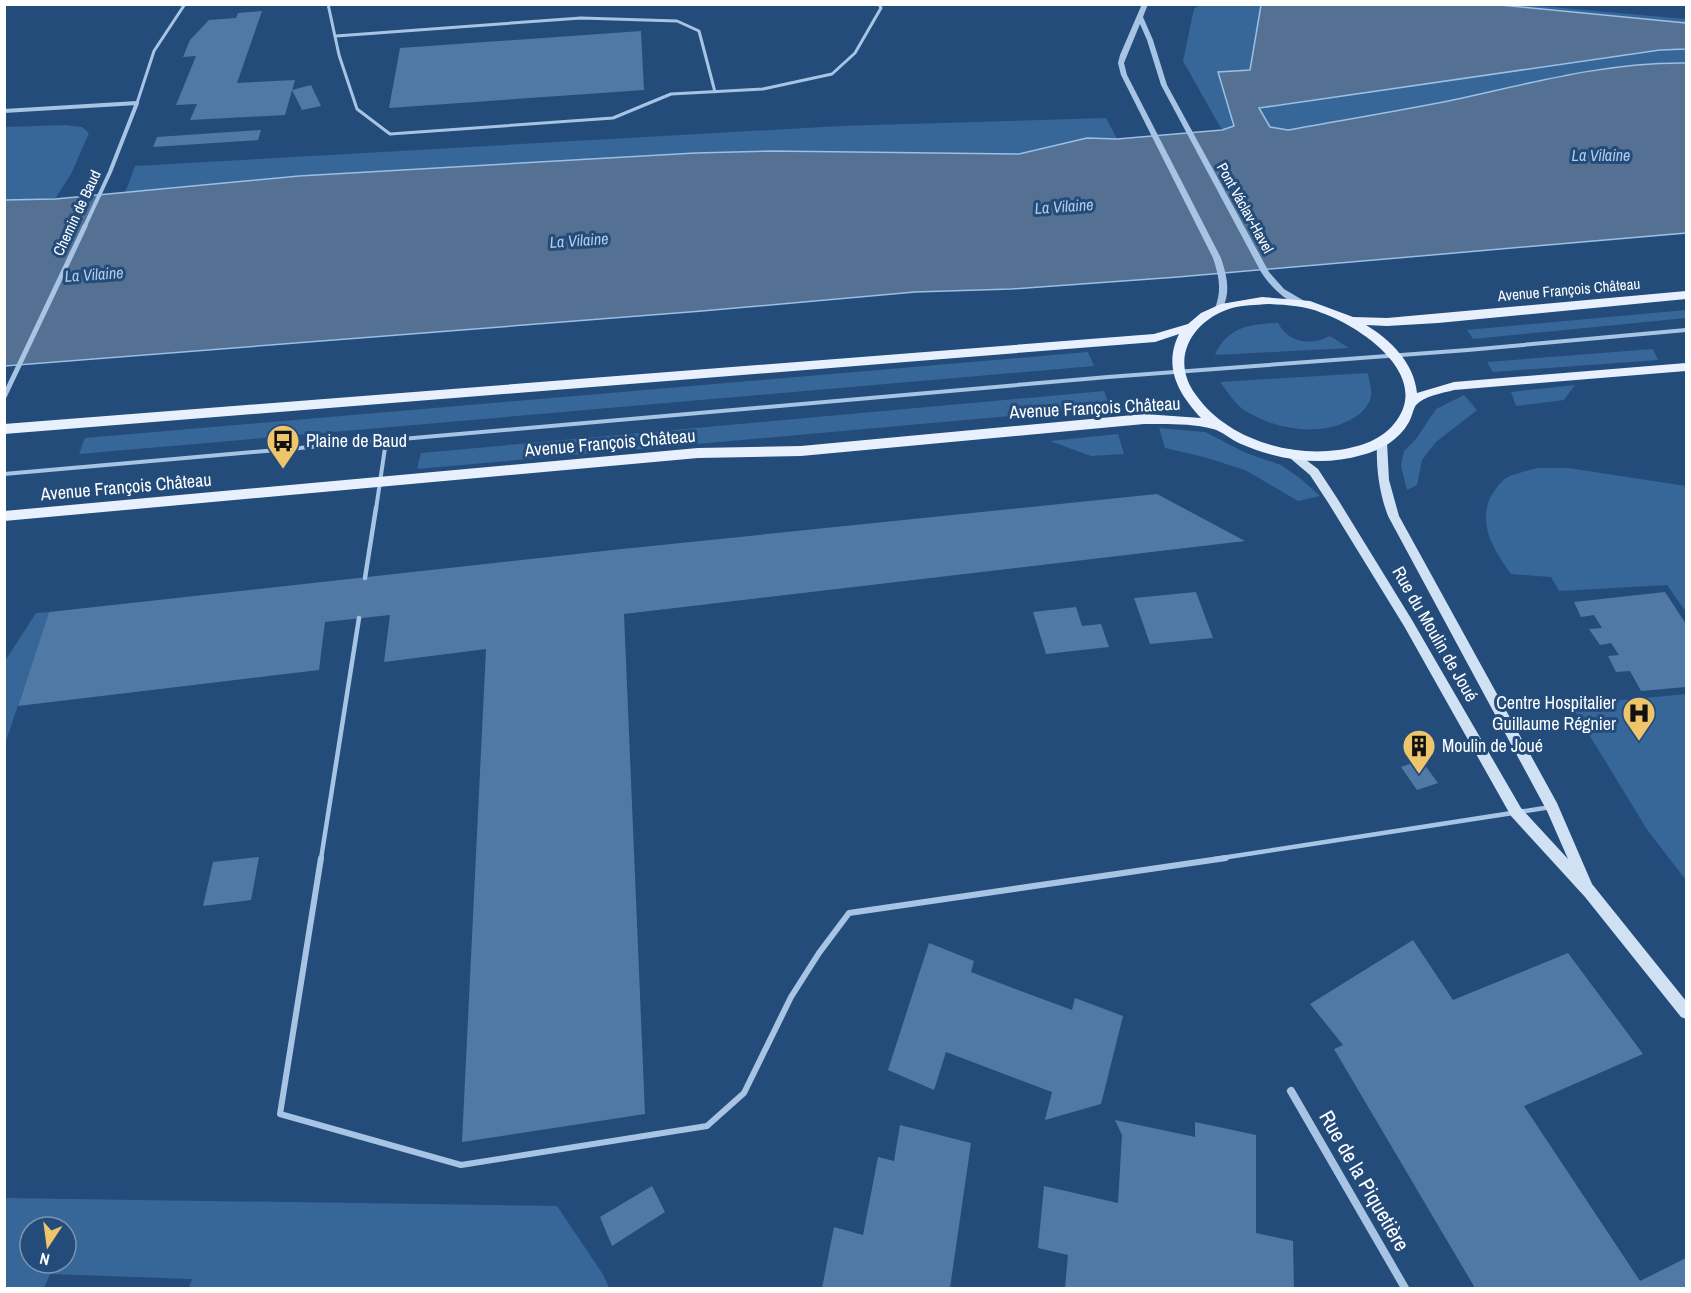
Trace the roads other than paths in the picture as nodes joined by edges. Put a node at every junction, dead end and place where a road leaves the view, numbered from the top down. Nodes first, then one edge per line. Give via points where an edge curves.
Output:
1 (185, 4) edge
2 (328, 4) edge
3 (879, 4) edge
4 (1145, 4) edge
5 (1140, 18) junction
6 (336, 36) junction
7 (715, 92) junction
8 (137, 103) junction
9 (4, 111) edge
10 (1686, 295) edge
11 (1303, 304) junction
12 (1220, 308) junction
13 (1348, 319) junction
14 (1190, 327) junction
15 (1686, 330) edge
16 (1396, 356) junction
17 (1686, 365) edge
18 (1178, 371) junction
19 (4, 397) edge
20 (1411, 402) junction
21 (1219, 425) junction
22 (4, 429) edge
23 (386, 441) junction
24 (1382, 442) junction
25 (1289, 453) junction
26 (4, 474) edge
27 (380, 482) junction
28 (4, 516) edge
29 (365, 578) dead end
30 (359, 618) dead end
31 (1552, 807) junction
32 (1516, 812) junction
33 (1590, 892) junction
34 (1686, 1012) edge
35 (1291, 1091) dead end
36 (1405, 1288) edge

1 - 8 lane via 154,51
2 - 6 lane
3 - 7 lane via 881,8 855,53 832,74 762,89
4 - 5 street
5 - 11 street, Pont Václav-Havel via 1159,76 1272,283
5 - 12 street via 1121,63 1124,75 1216,258 1226,286
6 - 7 lane via 581,18 676,21 699,31
6 - 7 lane via 357,109 390,134 613,118 671,94
8 - 9 street
8 - 19 street, Chemin de Baud via 105,184
10 - 13 main road, Avenue François Château via 1438,319
11 - 12 main road via 1251,301
11 - 13 main road
12 - 14 main road
13 - 16 main road via 1373,334
14 - 18 main road via 1178,352
14 - 22 main road via 1155,338
15 - 16 lane
16 - 18 lane
16 - 20 main road via 1408,377
17 - 20 main road via 1454,386
18 - 21 main road via 1192,400
18 - 23 lane
20 - 24 main road via 1402,424
21 - 25 main road via 1252,442
21 - 27 main road, Avenue François Château via 1184,420 1125,420 801,451 698,453
23 - 26 lane
23 - 27 lane
24 - 25 main road via 1340,455
24 - 31 main road, Rue du Moulin de Joué via 1381,463 1394,516
25 - 32 main road, Rue du Moulin de Joué via 1314,472 1333,501 1408,622
27 - 28 main road, Avenue François Château
27 - 29 lane
30 - 32 lane via 280,1114 461,1165 707,1126 744,1093 791,997 849,913
31 - 32 lane
31 - 33 main road, Rue du Moulin de Joué
32 - 33 main road, Rue du Moulin de Joué
33 - 34 main road, Rue du Moulin de Joué
35 - 36 street, Rue de la Piquetière

